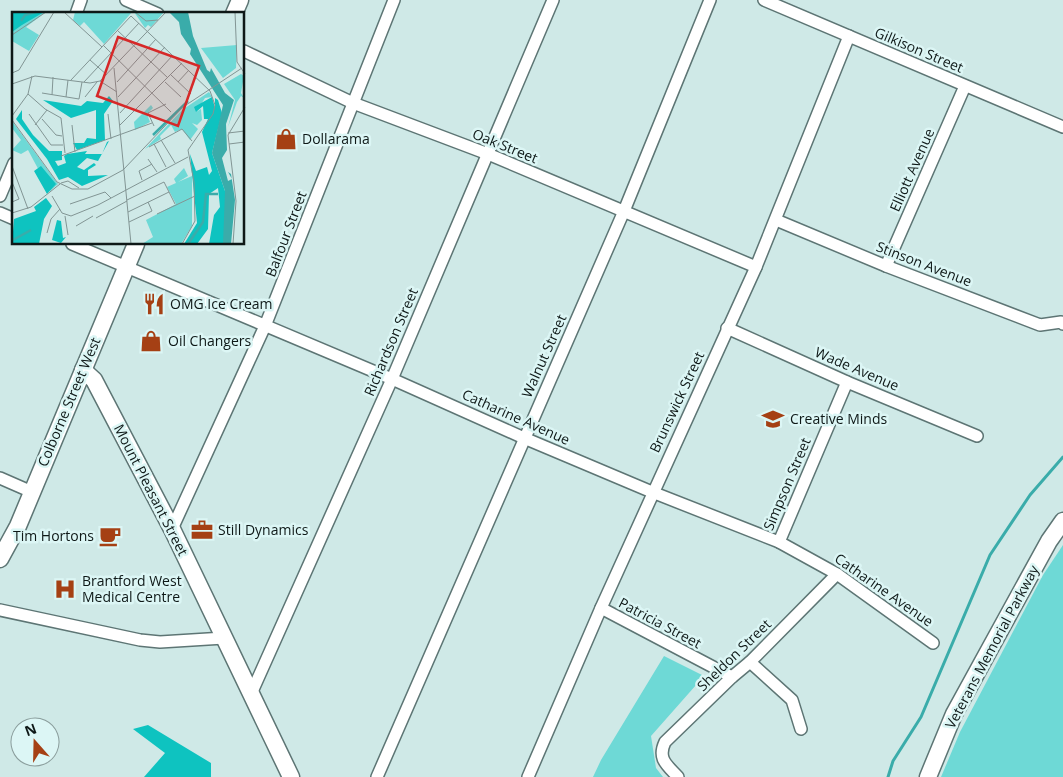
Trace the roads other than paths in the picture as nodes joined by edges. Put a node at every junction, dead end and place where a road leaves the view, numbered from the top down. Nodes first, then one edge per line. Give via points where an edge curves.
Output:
1 (81, 0) edge
2 (126, 0) edge
3 (240, 0) edge
4 (394, 0) edge
5 (553, 0) edge
6 (710, 0) edge
7 (764, 0) edge
8 (77, 12) edge
9 (153, 12) edge
10 (235, 12) edge
11 (849, 36) junction
12 (245, 51) edge
13 (965, 86) junction
14 (353, 102) junction
15 (1063, 127) edge
16 (488, 154) junction
17 (12, 168) edge
18 (0, 196) edge
19 (624, 212) junction
20 (0, 213) edge
21 (12, 218) edge
22 (776, 220) junction
23 (74, 245) edge
24 (136, 245) edge
25 (886, 266) junction
26 (126, 267) junction
27 (756, 267) junction
28 (1062, 322) edge
29 (265, 326) junction
30 (727, 328) junction
31 (82, 370) junction
32 (392, 379) junction
33 (847, 382) junction
34 (977, 436) dead end
35 (524, 438) junction
36 (0, 478) edge
37 (32, 492) junction
38 (652, 492) junction
39 (1063, 521) edge
40 (172, 530) junction
41 (778, 542) junction
42 (0, 559) edge
43 (837, 574) junction
44 (600, 608) junction
45 (0, 610) edge
46 (224, 638) junction
47 (933, 643) dead end
48 (750, 662) junction
49 (732, 677) junction
50 (251, 694) junction
51 (801, 729) dead end
52 (291, 777) edge
53 (377, 777) edge
54 (528, 777) edge
55 (678, 777) edge
56 (928, 777) edge

1 - 8 street
2 - 9 street
3 - 10 main road
4 - 14 street, Balfour Street
5 - 16 street, Richardson Street
6 - 19 street, Walnut Street
7 - 11 street, Gilkison Street
11 - 13 street, Gilkison Street
11 - 22 street, Brunswick Street
12 - 14 street, Oak Street
13 - 15 street, Gilkison Street
13 - 25 street, Elliott Avenue
14 - 16 street, Oak Street
14 - 29 street, Balfour Street
16 - 19 street, Oak Street
16 - 32 street, Richardson Street
17 - 18 street
19 - 27 street, Oak Street
19 - 35 street, Walnut Street
20 - 21 street
22 - 25 street, Stinson Avenue
22 - 27 street, Brunswick Street
23 - 26 street, Catharine Avenue
24 - 26 main road, Colborne Street West
25 - 28 street, Stinson Avenue via 1040,326
26 - 29 street, Catharine Avenue
26 - 31 main road, Colborne Street West
27 - 30 street, Brunswick Street
29 - 32 street, Catharine Avenue
29 - 40 street, Balfour Street
30 - 33 street, Wade Avenue
30 - 38 street, Brunswick Street
31 - 37 main road, Colborne Street West
31 - 40 main road, Mount Pleasant Street via 94,380
32 - 35 street, Catharine Avenue
32 - 50 street, Richardson Street
33 - 34 street, Wade Avenue
33 - 41 street, Simpson Street
35 - 38 street, Catharine Avenue
35 - 53 street, Walnut Street
36 - 37 street
37 - 42 main road, Colborne Street West via 14,536
38 - 41 street, Catharine Avenue
38 - 44 street, Brunswick Street
39 - 56 main road, Veterans Memorial Parkway via 954,714
40 - 46 main road, Mount Pleasant Street
41 - 43 street, Catharine Avenue
43 - 47 street, Catharine Avenue
43 - 48 street, Sheldon Street
44 - 49 street, Patricia Street
44 - 54 street, Brunswick Street
45 - 46 street via 140,640
46 - 50 main road, Mount Pleasant Street
48 - 49 street, Sheldon Street
48 - 51 street via 792,700
49 - 55 street, Sheldon Street via 664,742 661,754 664,762
50 - 52 main road, Mount Pleasant Street

